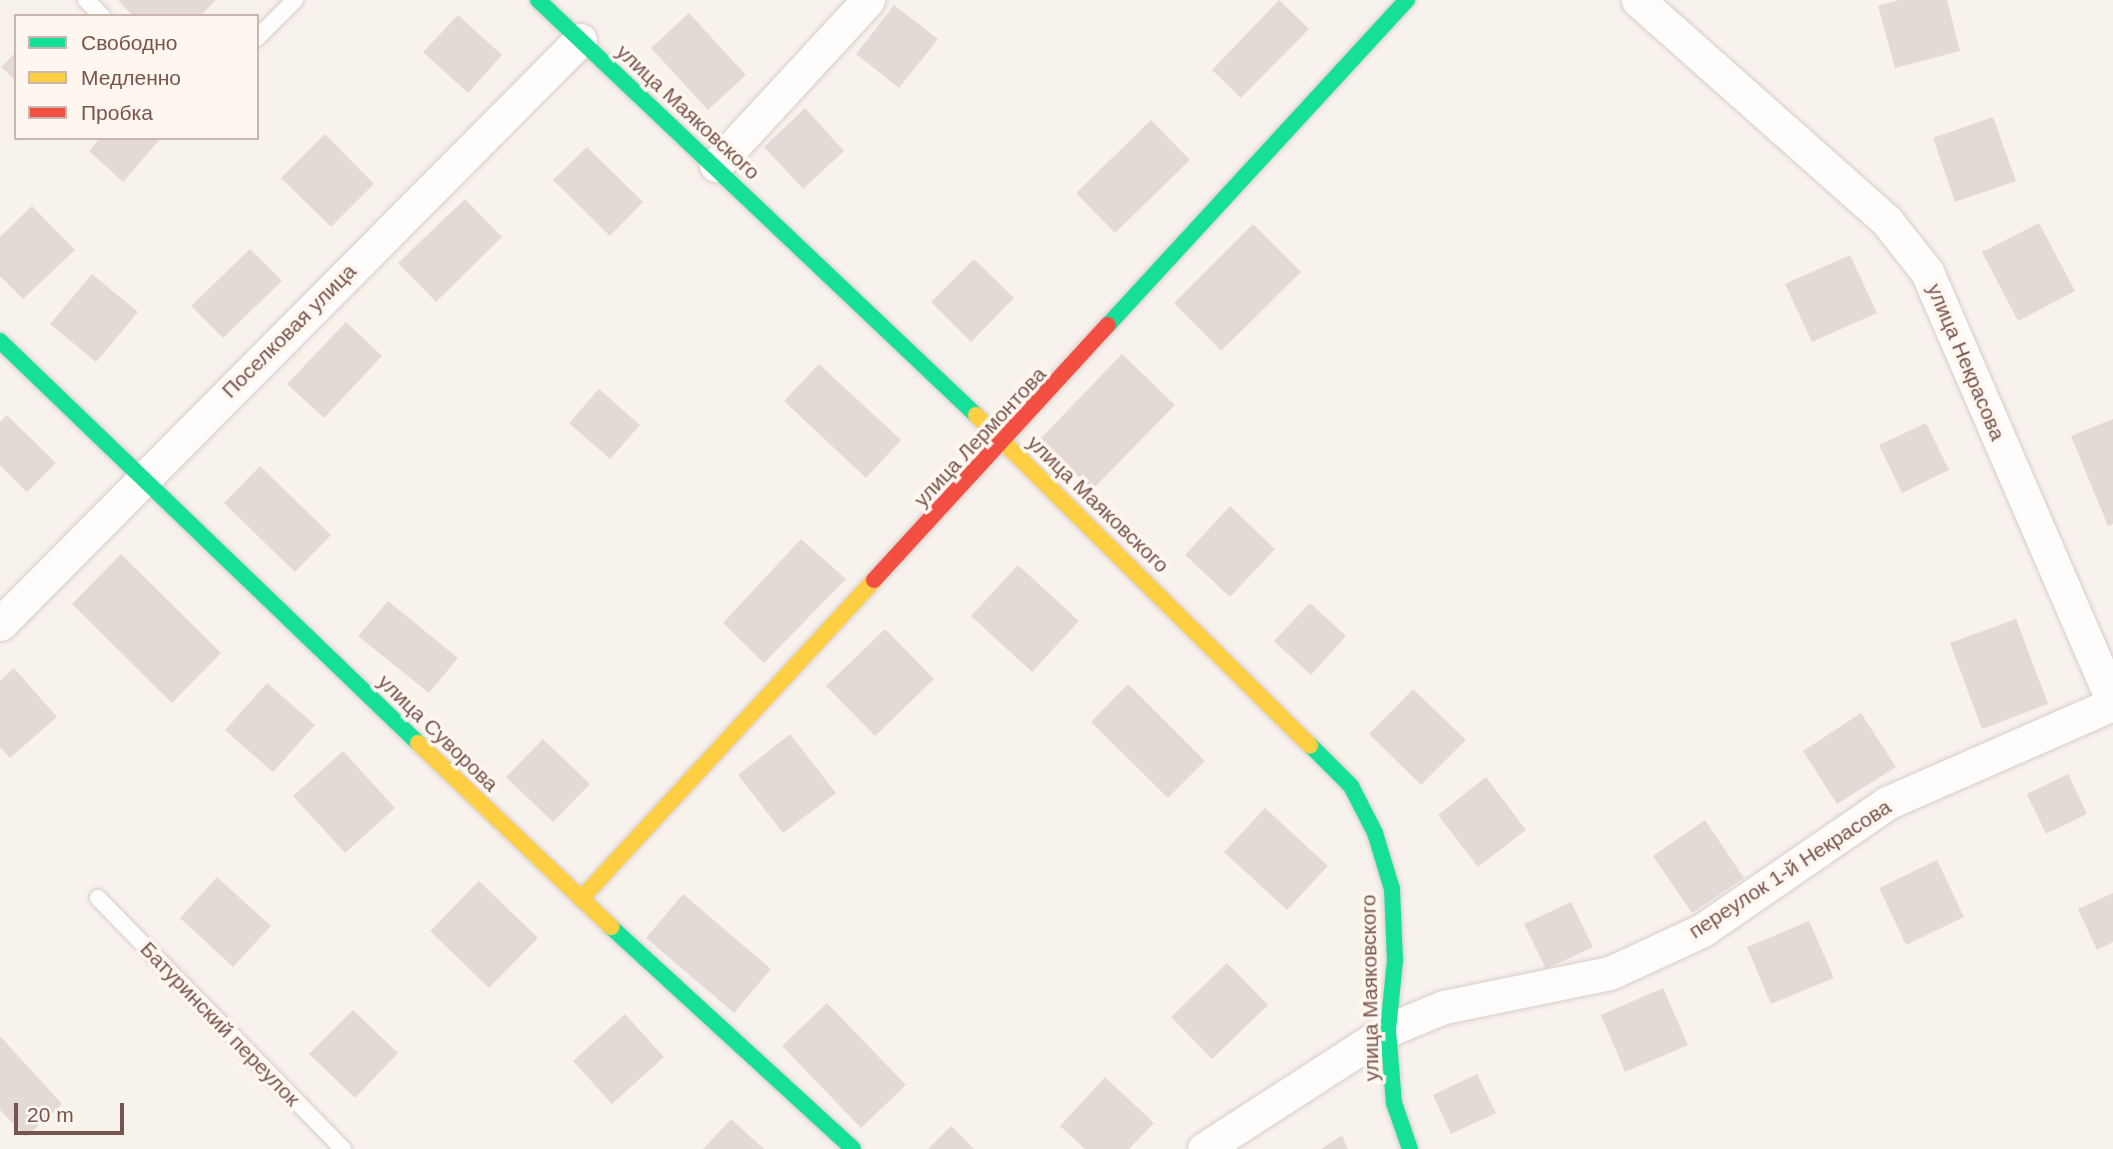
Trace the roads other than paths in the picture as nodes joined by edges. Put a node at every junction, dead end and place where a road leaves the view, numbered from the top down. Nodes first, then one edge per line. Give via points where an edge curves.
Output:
1 (86, 0) edge
2 (295, 0) edge
3 (538, 0) edge
4 (868, 0) edge
5 (1407, 0) edge
6 (1638, 0) edge
7 (100, 14) edge
8 (259, 36) edge
9 (580, 40) junction
10 (716, 165) junction
11 (0, 341) edge
12 (1005, 442) junction
13 (141, 477) junction
14 (0, 624) edge
15 (2113, 703) edge
16 (98, 898) dead end
17 (581, 899) junction
18 (1388, 1030) junction
19 (342, 1149) edge
20 (853, 1149) edge
21 (1204, 1149) edge
22 (1410, 1149) edge

1 - 7 lane
2 - 8 lane
3 - 9 street, улица Маяковского
4 - 10 street
5 - 12 street, улица Лермонтова
6 - 15 street, улица Некрасова via 1886,220 1927,272
9 - 10 street, улица Маяковского
9 - 13 street, Поселковая улица
10 - 12 street, улица Маяковского
11 - 13 street, улица Суворова
12 - 17 street, улица Лермонтова
12 - 18 street, улица Маяковского via 1350,786 1375,833 1392,889 1395,960
13 - 14 street, Поселковая улица
13 - 17 street, улица Суворова
15 - 18 street, переулок 1-й Некрасова via 1887,803 1701,931 1621,967 1531,993 1444,1007
16 - 19 lane, Батуринский переулок
17 - 20 street, улица Суворова
18 - 21 street, переулок 1-й Некрасова
18 - 22 street, улица Маяковского via 1394,1103

